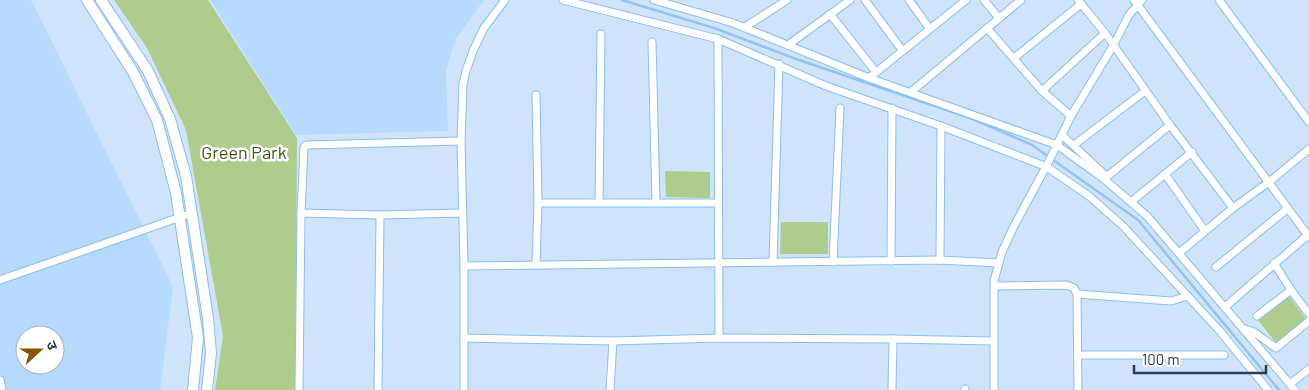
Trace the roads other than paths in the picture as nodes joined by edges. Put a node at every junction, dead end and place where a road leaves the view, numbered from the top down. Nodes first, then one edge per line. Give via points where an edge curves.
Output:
1 (87, 0) edge
2 (101, 0) edge
3 (505, 0) edge
4 (564, 0) edge
5 (654, 0) edge
6 (787, 0) edge
7 (850, 0) edge
8 (865, 0) edge
9 (909, 0) edge
10 (966, 0) edge
11 (984, 0) edge
12 (1021, 0) edge
13 (1219, 0) edge
14 (1138, 1) edge
15 (1079, 2) edge
16 (830, 14) junction
17 (998, 18) junction
18 (745, 27) junction
19 (987, 28) junction
20 (930, 29) junction
21 (1104, 33) junction
22 (601, 34) dead end
23 (718, 40) junction
24 (652, 42) dead end
25 (788, 45) junction
26 (1113, 46) junction
27 (902, 50) junction
28 (1014, 58) junction
29 (779, 64) junction
30 (876, 72) junction
31 (869, 78) junction
32 (1145, 90) junction
33 (1042, 91) junction
34 (911, 92) junction
35 (536, 95) dead end
36 (840, 108) dead end
37 (892, 108) junction
38 (1071, 116) junction
39 (1309, 122) edge
40 (1170, 125) junction
41 (941, 126) junction
42 (1062, 135) junction
43 (461, 141) junction
44 (1074, 145) junction
45 (1057, 146) junction
46 (1309, 149) edge
47 (1192, 152) junction
48 (1048, 165) junction
49 (1165, 174) junction
50 (1106, 178) junction
51 (1268, 182) junction
52 (599, 202) junction
53 (1131, 202) junction
54 (538, 203) junction
55 (656, 203) junction
56 (718, 203) junction
57 (1233, 208) junction
58 (1287, 209) junction
59 (192, 212) junction
60 (301, 213) junction
61 (462, 213) junction
62 (380, 215) junction
63 (180, 217) junction
64 (1205, 231) junction
65 (1308, 236) edge
66 (1179, 253) junction
67 (940, 260) junction
68 (891, 261) junction
69 (773, 262) junction
70 (833, 262) junction
71 (998, 263) junction
72 (1274, 263) junction
73 (719, 264) junction
74 (536, 265) junction
75 (464, 266) junction
76 (1216, 268) dead end
77 (0, 280) edge
78 (994, 286) junction
79 (1291, 290) junction
80 (1077, 294) junction
81 (1188, 296) junction
82 (1225, 307) junction
83 (1309, 314) edge
84 (1257, 316) dead end
85 (1309, 321) edge
86 (1244, 329) junction
87 (464, 338) junction
88 (719, 338) junction
89 (893, 339) junction
90 (613, 341) junction
91 (994, 342) junction
92 (1078, 355) junction
93 (1224, 355) dead end
94 (1309, 369) edge
95 (0, 380) edge
96 (1290, 384) junction
97 (2, 390) edge
98 (193, 390) edge
99 (207, 390) edge
100 (299, 390) edge
101 (378, 390) edge
102 (464, 390) edge
103 (610, 390) edge
104 (892, 390) edge
105 (994, 390) edge
106 (1078, 390) edge
107 (1268, 390) edge
108 (1295, 390) edge

1 - 63 street via 133,72 157,120
2 - 59 street via 148,71 170,119
3 - 43 street via 484,28 466,71
4 - 23 street
5 - 18 street
6 - 18 street
7 - 16 street
8 - 27 street
9 - 20 street
10 - 20 street
11 - 17 street
12 - 17 street
13 - 39 street
14 - 26 street
14 - 51 street
15 - 21 street
15 - 28 street
16 - 25 street
16 - 30 street
17 - 19 street
18 - 25 street
19 - 28 street
19 - 34 street
20 - 27 street
21 - 26 street
21 - 33 street
22 - 52 street
23 - 29 street
23 - 56 street
24 - 55 street
25 - 31 street
26 - 32 street
26 - 38 street
27 - 30 street
28 - 33 street
29 - 37 street via 826,86
29 - 69 street
30 - 31 street
31 - 34 street
32 - 40 street
32 - 44 street
33 - 38 street
34 - 45 street
35 - 54 street
36 - 70 street
37 - 41 street
37 - 68 street
38 - 42 street
40 - 47 street
40 - 50 street
41 - 48 street
41 - 67 street
42 - 44 street
42 - 45 street
43 - 60 street via 306,145
43 - 61 street
44 - 50 street
45 - 48 street
45 - 50 street
46 - 51 street
47 - 49 street
47 - 57 street
48 - 71 street via 1014,226
48 - 81 street via 1123,226
49 - 53 street
49 - 64 street
50 - 53 street
51 - 57 street
51 - 58 street
52 - 54 street
52 - 55 street
53 - 66 street
54 - 74 street
55 - 56 street
56 - 73 street
57 - 64 street
58 - 65 street
58 - 76 street
59 - 63 street
59 - 99 street via 208,318 211,354
60 - 62 street
60 - 100 street
61 - 62 street
61 - 75 street
62 - 101 street
63 - 77 street
63 - 98 street via 198,338
64 - 66 street
65 - 72 street
66 - 82 street
67 - 68 street
67 - 71 street
68 - 70 street
69 - 70 street
69 - 73 street
71 - 78 street
72 - 79 street
72 - 82 street
73 - 74 street
73 - 88 street
74 - 75 street
75 - 87 street
78 - 80 street via 1066,285 1074,288
78 - 91 street
79 - 83 street
79 - 84 street
80 - 81 street via 1171,301
80 - 92 street
81 - 107 street
82 - 86 street
85 - 86 street via 1276,348 1254,332
86 - 96 street
87 - 90 street
87 - 102 street
88 - 89 street
88 - 90 street
89 - 91 street
89 - 104 street
90 - 103 street
91 - 105 street
92 - 93 street
92 - 106 street
94 - 96 street
95 - 97 street
96 - 108 street

